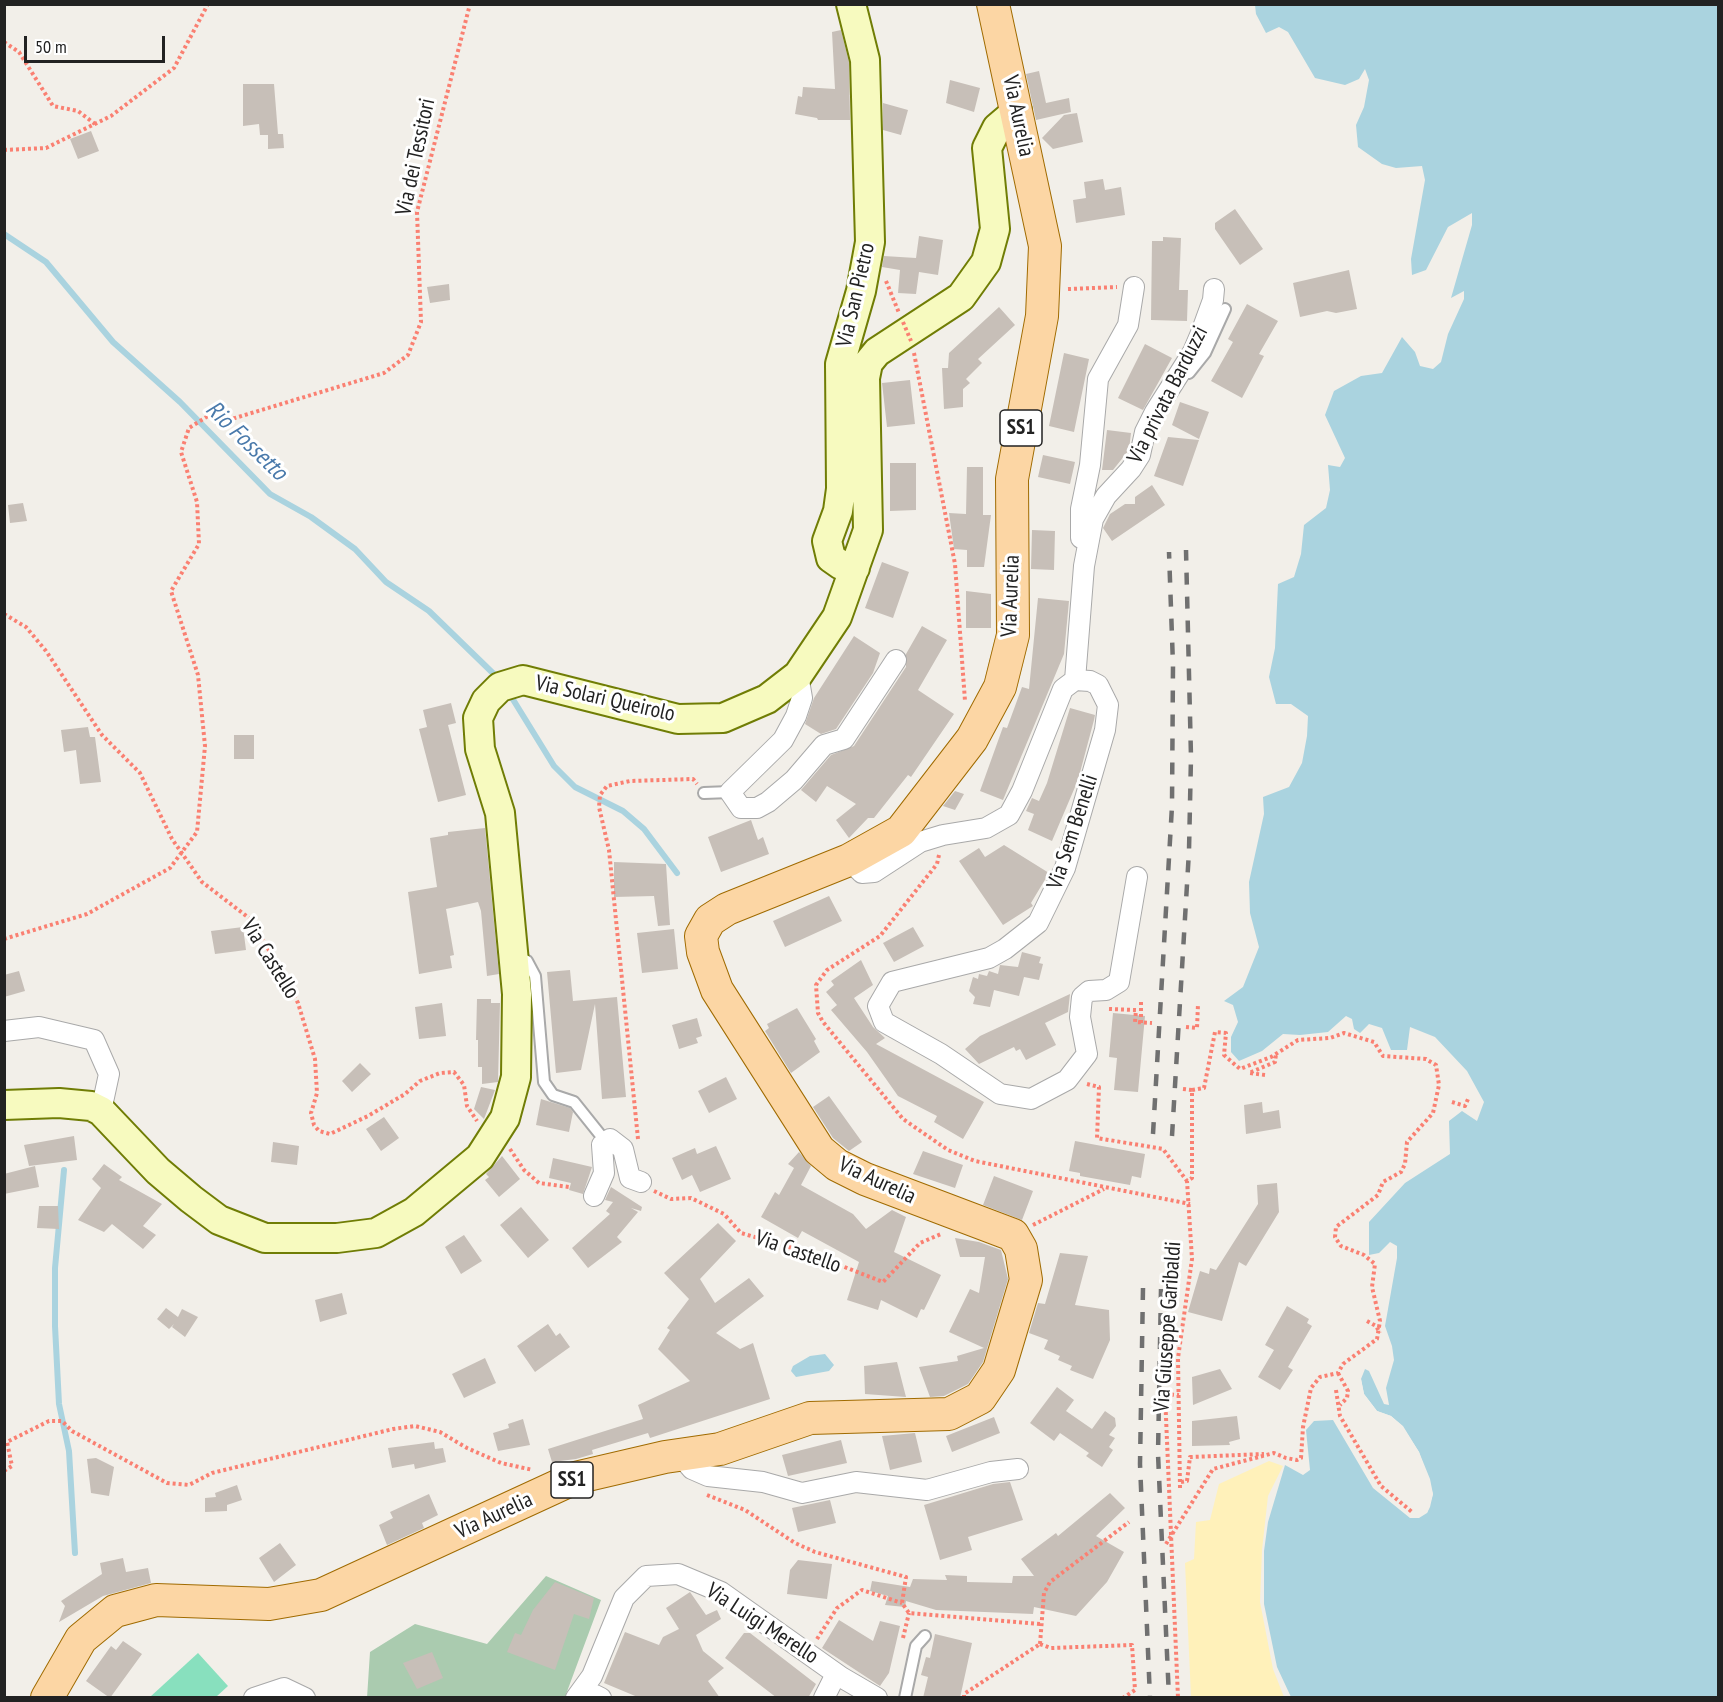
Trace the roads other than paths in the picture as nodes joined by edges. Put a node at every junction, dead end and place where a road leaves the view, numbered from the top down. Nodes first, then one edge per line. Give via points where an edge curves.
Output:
1 (851, 4) edge
2 (993, 4) edge
3 (1017, 111) junction
4 (1134, 287) road end
5 (1214, 289) dead end
6 (1225, 309) dead end
7 (1176, 376) junction
8 (1085, 560) junction
9 (855, 568) junction
10 (896, 660) dead end
11 (798, 675) junction
12 (1075, 680) junction
13 (729, 792) junction
14 (704, 793) road end
15 (849, 860) junction
16 (1137, 877) dead end
17 (513, 956) junction
18 (4, 1031) edge
19 (4, 1105) edge
20 (101, 1111) junction
21 (606, 1142) junction
22 (641, 1182) road end
23 (594, 1196) dead end
24 (680, 1455) junction
25 (1018, 1469) dead end
26 (925, 1636) dead end
27 (836, 1674) junction
28 (592, 1693) edge
29 (47, 1698) edge
30 (254, 1698) edge
31 (305, 1698) edge
32 (824, 1698) edge
33 (877, 1698) edge
34 (905, 1698) edge

1 - 9 street, Via San Pietro via 865,60 870,242 840,364 841,489 827,541 831,558 841,566
2 - 3 main road, Via Aurelia / SS1
3 - 9 street, Via Solari Queirolo via 997,128 987,148 994,229 986,262 961,297 877,352 868,363 868,530
3 - 15 main road, Via Aurelia / SS1 via 1045,246 1042,316 1012,479 1013,635 1000,687 972,740 901,831
4 - 8 street, Via privata Barduzzi via 1128,325 1098,379 1090,465 1081,509
5 - 7 street, Via privata Barduzzi via 1193,352
6 - 7 lane via 1205,353 1184,378
7 - 8 street, Via privata Barduzzi via 1145,432 1140,455 1106,496 1093,519
8 - 12 street, Via privata Barduzzi
9 - 11 street, Via Solari Queirolo via 837,617
10 - 13 street via 844,739 824,745 779,795 757,808 741,808
11 - 13 street via 802,698 783,740
11 - 17 street, Via Solari Queirolo via 767,699 723,718 678,719 523,680 509,684 486,701 478,718 480,749 500,813
12 - 15 street via 1063,689 1009,815 986,828 920,842 874,872 862,873
12 - 16 street, Via Sem Benelli via 1098,685 1108,705 1105,730 1065,868 1038,923 989,958 891,982 878,1006 884,1022 1000,1094 1031,1099 1067,1080 1087,1054 1082,997 1119,982
13 - 14 lane
15 - 24 main road, Via Aurelia / SS1 via 727,909 710,920 701,936 708,970 819,1150 837,1165 865,1179 1013,1235 1021,1249 1026,1280 999,1370 980,1398 949,1414 810,1418 720,1449
17 - 20 street, Via Solari Queirolo via 517,994 516,1077 505,1118 480,1157 414,1212 376,1233 337,1238 265,1238 219,1220 158,1171
17 - 21 lane via 527,962 535,976 544,1082 553,1095 574,1102
18 - 20 street via 39,1027 94,1040 109,1074
19 - 20 street via 59,1103 91,1106
21 - 22 street via 610,1139 623,1149 630,1178
21 - 23 street via 602,1145 604,1173
24 - 25 street via 692,1469 708,1476 763,1482 802,1494 856,1482 927,1490 991,1472
24 - 29 main road, Via Aurelia / SS1 via 575,1478 321,1595 269,1604 156,1600 116,1611 81,1639
26 - 34 lane via 916,1646
27 - 28 street, Via Luigi Merello via 721,1592 678,1574 646,1576 624,1598
27 - 32 street
27 - 33 street, Via Luigi Merello
30 - 31 street via 284,1688

